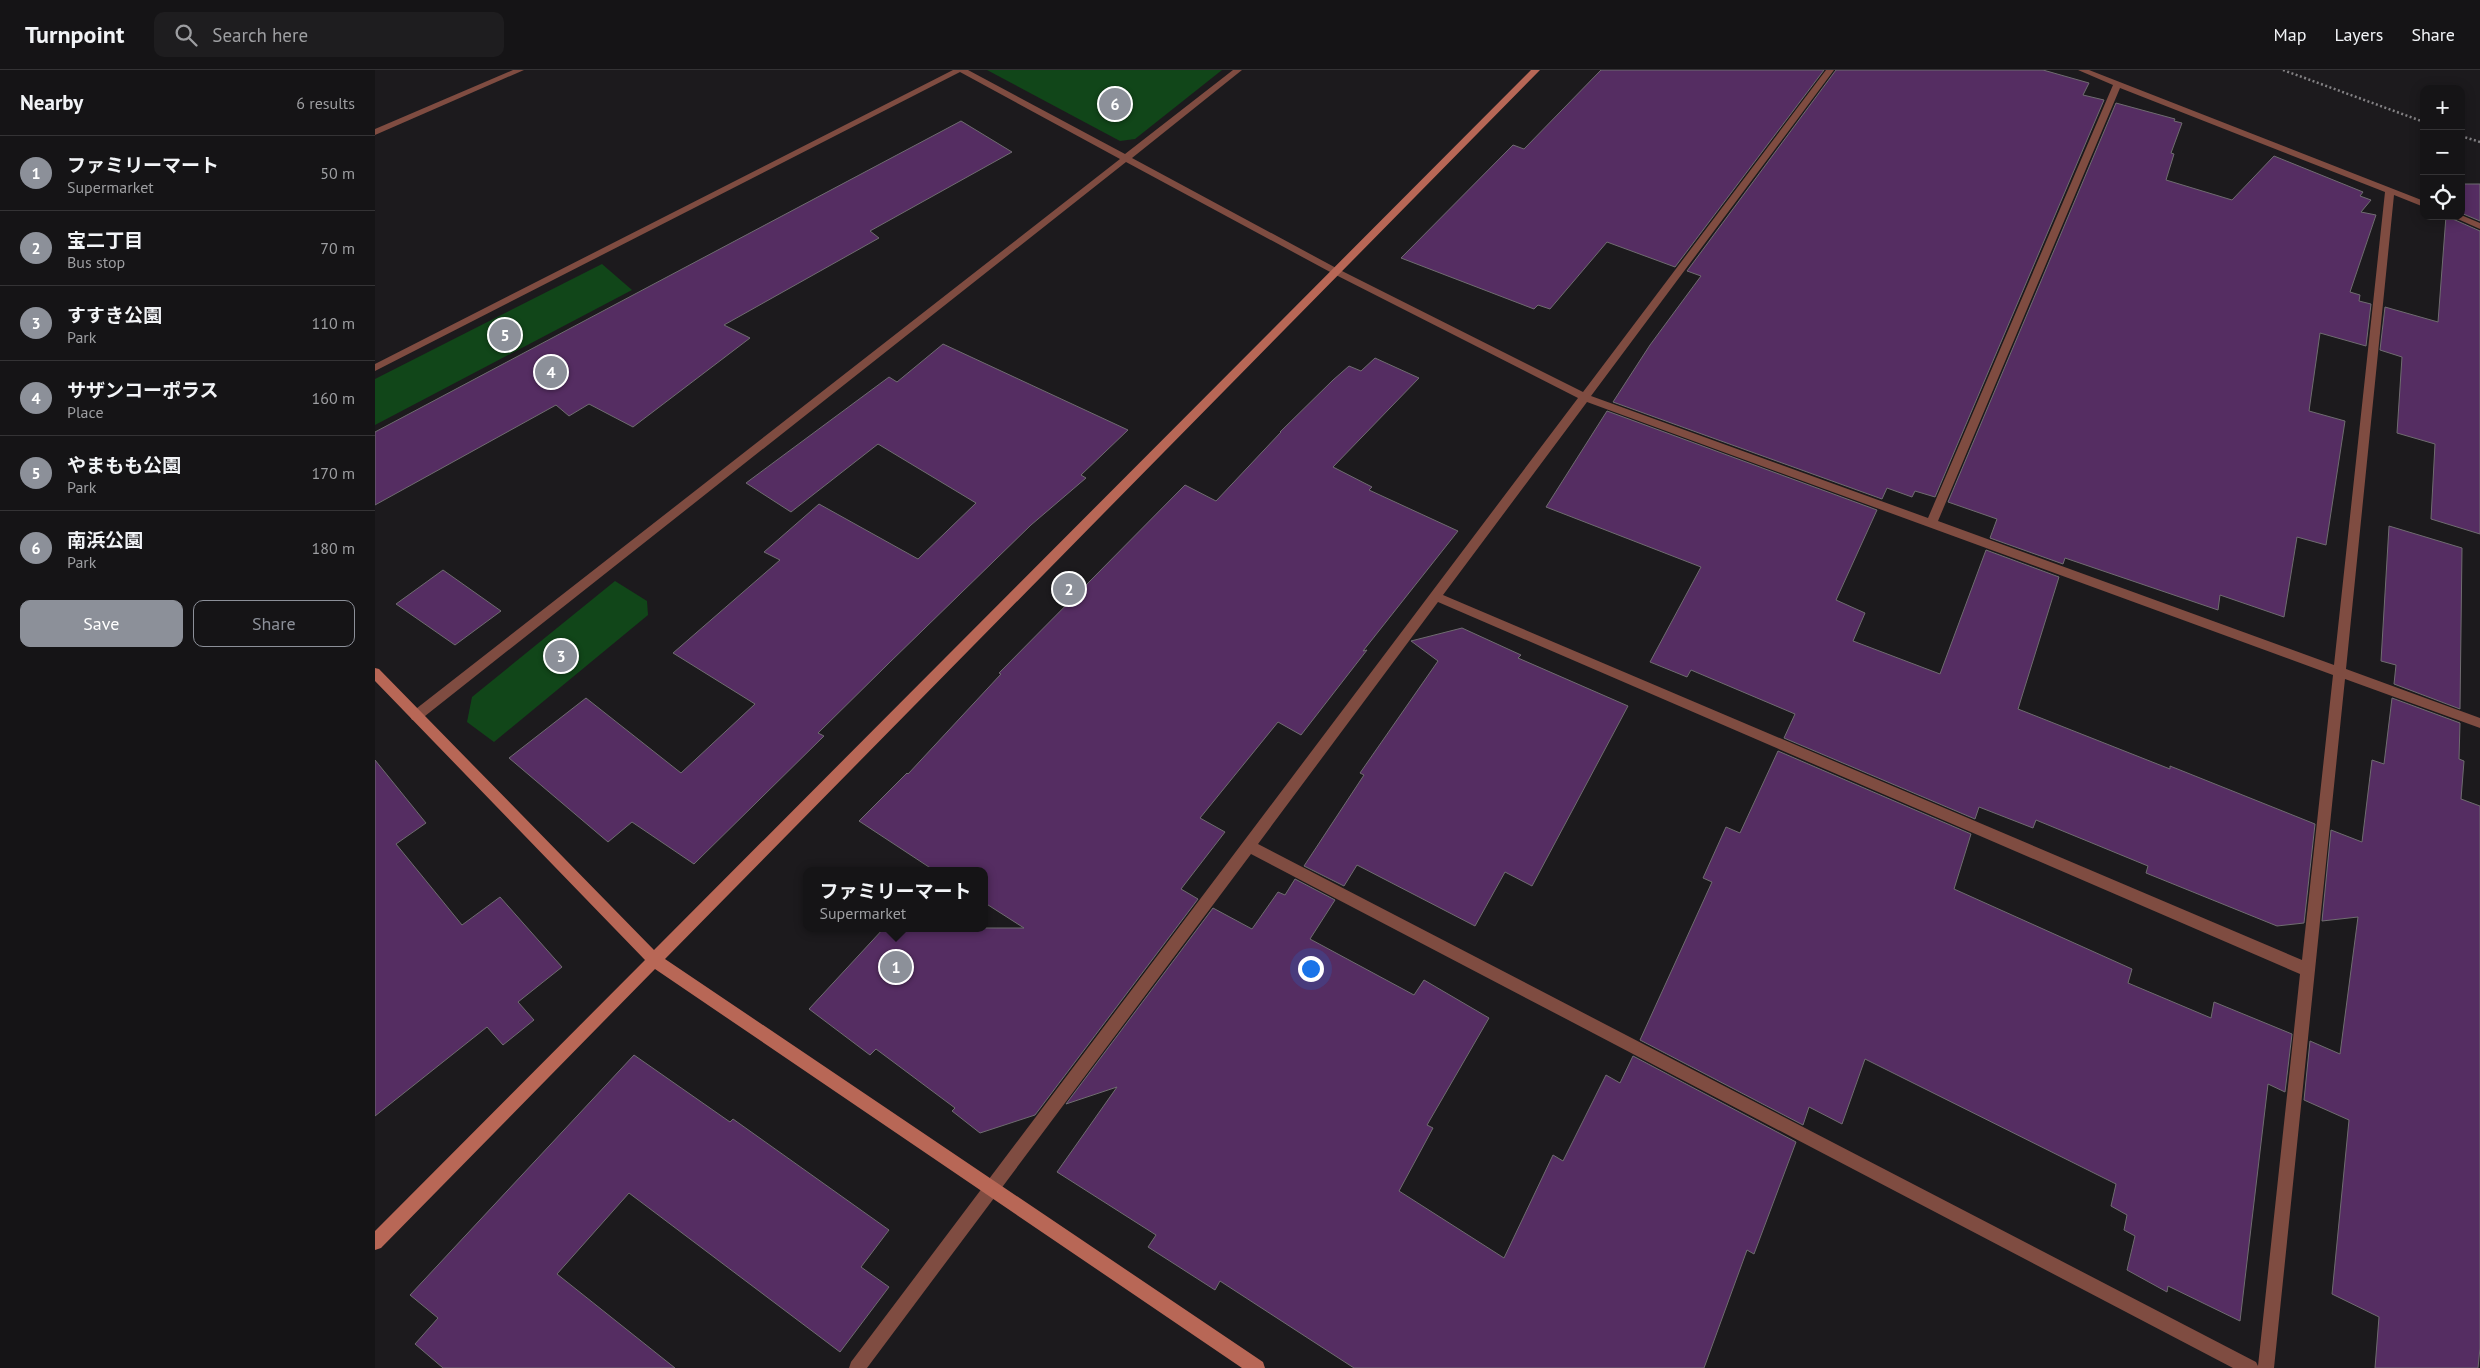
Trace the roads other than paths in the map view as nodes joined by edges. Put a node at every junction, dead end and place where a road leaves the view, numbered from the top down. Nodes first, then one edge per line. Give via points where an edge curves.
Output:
1 (520, 70) edge
2 (960, 70) edge
3 (1239, 70) edge
4 (1535, 70) edge
5 (1830, 70) edge
6 (2082, 70) edge
7 (2117, 84) junction
8 (375, 132) edge
9 (1125, 159) junction
10 (2390, 191) junction
11 (2420, 202) edge
12 (2465, 220) edge
13 (2480, 226) edge
14 (1335, 271) junction
15 (375, 368) edge
16 (1586, 398) junction
17 (1931, 524) junction
18 (1435, 596) junction
19 (2339, 671) junction
20 (375, 673) edge
21 (416, 716) junction
22 (2480, 723) edge
23 (1249, 846) junction
24 (654, 960) junction
25 (2308, 970) junction
26 (991, 1189) junction
27 (375, 1242) edge
28 (857, 1368) edge
29 (1257, 1368) edge
30 (2250, 1368) edge
31 (2266, 1368) edge

1 - 8 street
2 - 9 street
2 - 15 street
3 - 9 street
4 - 14 street
5 - 16 street
6 - 7 street
7 - 10 street
7 - 17 street
9 - 14 street
9 - 21 street
10 - 11 street
10 - 19 street
12 - 13 street
14 - 16 street
14 - 24 street
16 - 17 street
16 - 18 street
17 - 19 street
18 - 23 street
18 - 25 street
19 - 22 street
19 - 25 street
20 - 21 street
21 - 24 street
23 - 26 street
23 - 30 street
24 - 26 street
24 - 27 street
25 - 31 street
26 - 28 street
26 - 29 street

